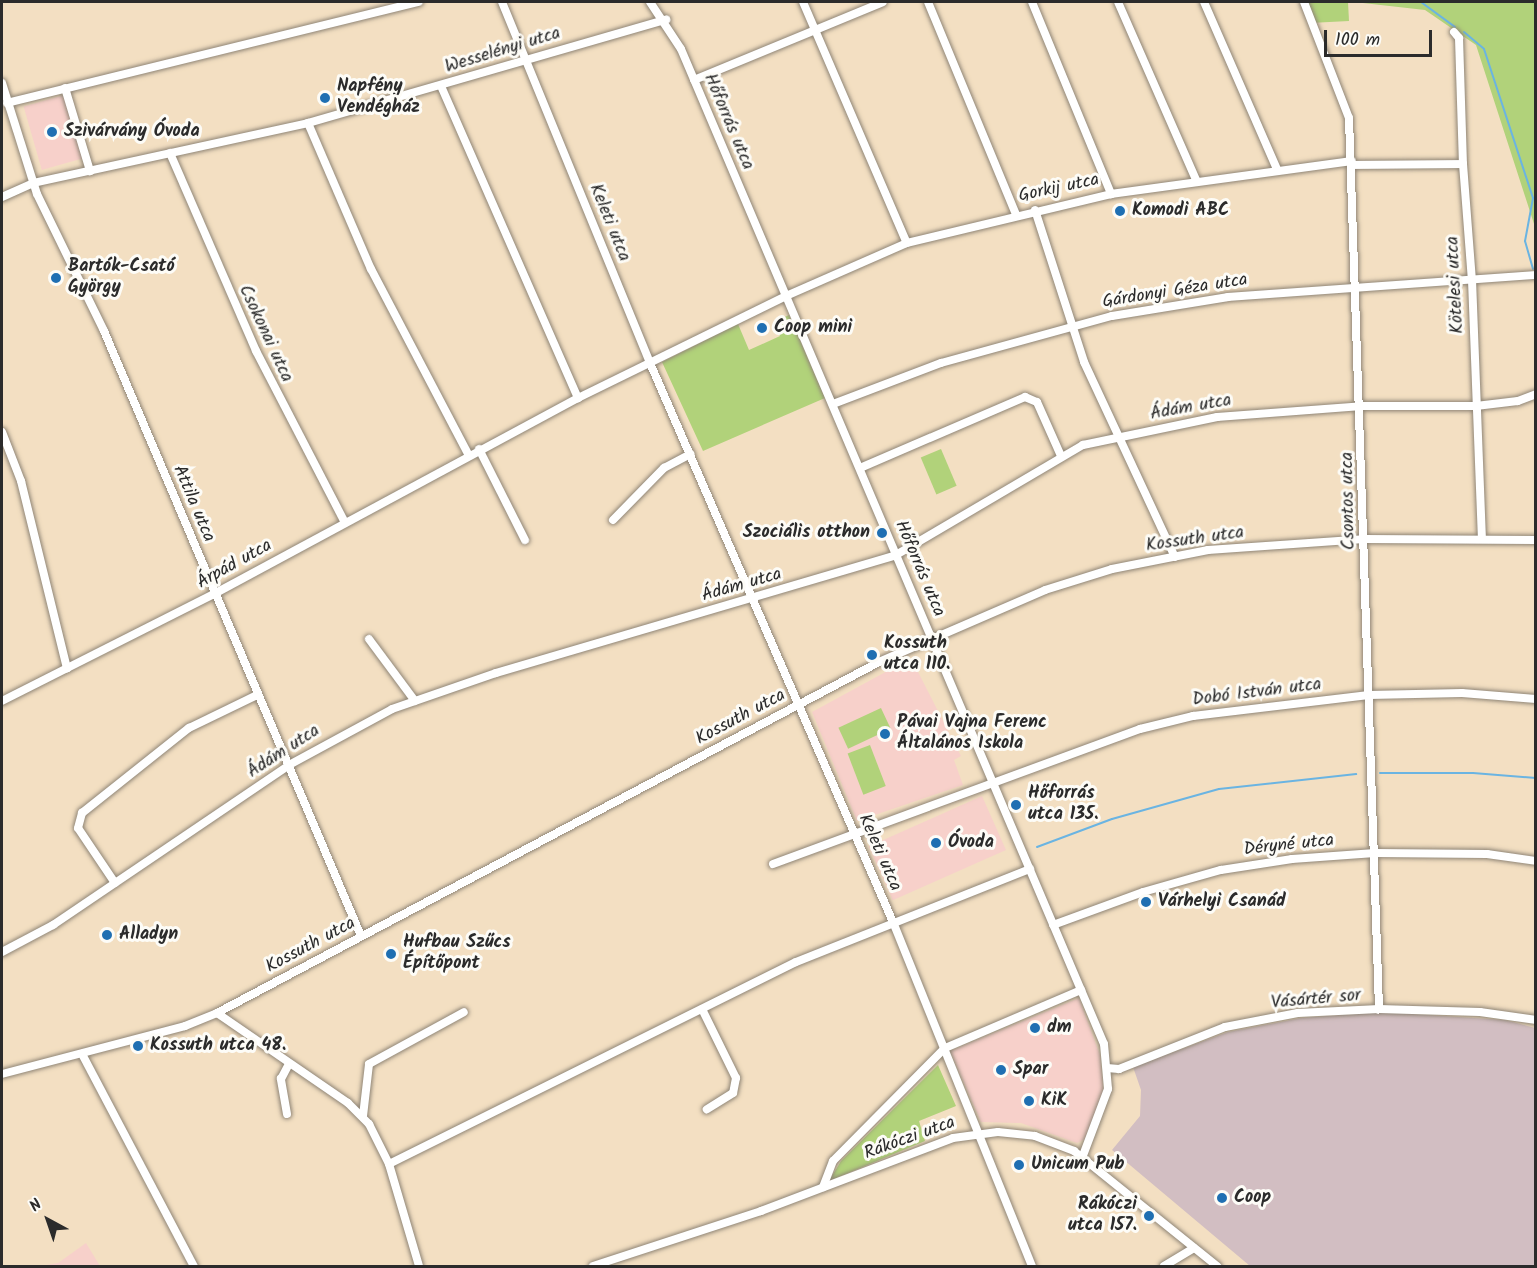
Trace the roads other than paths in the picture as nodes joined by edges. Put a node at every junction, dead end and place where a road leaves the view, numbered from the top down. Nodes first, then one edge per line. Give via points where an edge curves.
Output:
1 (419, 2) edge
2 (502, 2) edge
3 (650, 2) edge
4 (803, 2) edge
5 (883, 2) edge
6 (928, 2) edge
7 (1032, 2) edge
8 (1119, 2) edge
9 (1204, 2) edge
10 (1304, 2) edge
11 (666, 20) junction
12 (814, 29) junction
13 (1454, 32) dead end
14 (526, 59) junction
15 (694, 80) junction
16 (2, 83) edge
17 (441, 86) junction
18 (65, 88) junction
19 (7, 103) junction
20 (308, 123) junction
21 (170, 153) junction
22 (1352, 163) junction
23 (1463, 164) junction
24 (1277, 170) junction
25 (90, 171) junction
26 (1196, 180) junction
27 (33, 183) junction
28 (1111, 194) junction
29 (2, 197) edge
30 (1035, 210) junction
31 (1016, 214) junction
32 (907, 243) junction
33 (1536, 275) edge
34 (1472, 280) junction
35 (1355, 287) junction
36 (786, 296) junction
37 (1071, 326) junction
38 (650, 363) junction
39 (1536, 394) edge
40 (578, 398) junction
41 (833, 404) junction
42 (1362, 406) junction
43 (1476, 406) junction
44 (2, 432) edge
45 (1117, 437) junction
46 (479, 449) junction
47 (468, 454) junction
48 (690, 454) junction
49 (1061, 456) junction
50 (860, 468) junction
51 (613, 520) dead end
52 (344, 521) junction
53 (1482, 538) junction
54 (1364, 539) junction
55 (525, 540) dead end
56 (1536, 540) edge
57 (896, 555) junction
58 (1175, 557) junction
59 (214, 594) junction
60 (752, 599) junction
61 (931, 637) junction
62 (369, 639) dead end
63 (66, 668) junction
64 (257, 695) junction
65 (1369, 695) junction
66 (1536, 699) edge
67 (2, 701) edge
68 (415, 701) junction
69 (799, 705) junction
70 (289, 765) junction
71 (994, 784) junction
72 (854, 833) junction
73 (1375, 853) junction
74 (1536, 861) edge
75 (773, 864) dead end
76 (1030, 868) junction
77 (115, 883) junction
78 (893, 922) junction
79 (1053, 925) junction
80 (361, 936) junction
81 (2, 952) edge
82 (1081, 990) junction
83 (702, 1009) junction
84 (1379, 1009) junction
85 (464, 1012) dead end
86 (217, 1013) junction
87 (1536, 1020) edge
88 (945, 1048) junction
89 (82, 1054) junction
90 (289, 1064) junction
91 (1107, 1068) junction
92 (2, 1074) edge
93 (707, 1109) dead end
94 (287, 1114) dead end
95 (363, 1116) junction
96 (978, 1132) junction
97 (1082, 1158) junction
98 (389, 1164) junction
99 (823, 1187) junction
100 (1194, 1248) junction
101 (194, 1266) edge
102 (419, 1266) edge
103 (593, 1266) edge
104 (1032, 1266) edge
105 (1164, 1266) edge
106 (1217, 1266) edge

1 - 18 street
2 - 14 street, Keleti utca
3 - 11 street, Hőforrás utca
4 - 12 street
5 - 12 street
6 - 31 street
7 - 28 street
8 - 26 street
9 - 24 street
10 - 22 street, Csontos utca via 1345,100
11 - 14 street, Wesselényi utca
11 - 15 street, Hőforrás utca
12 - 15 street
12 - 32 street
13 - 23 street, Kötelesi utca via 1459,38
14 - 17 street, Wesselényi utca
14 - 38 street, Keleti utca
15 - 36 street, Hőforrás utca
16 - 19 street, Attila utca
17 - 20 street, Wesselényi utca
17 - 40 street
18 - 19 street
18 - 25 street
19 - 27 street, Attila utca
20 - 21 street, Wesselényi utca
20 - 47 street via 370,269
21 - 25 street, Wesselényi utca
21 - 52 street, Csokonai utca via 256,351
22 - 23 street, Gorkij utca
22 - 24 street, Gorkij utca
22 - 35 street, Csontos utca
23 - 34 street, Kötelesi utca
24 - 26 street, Gorkij utca
25 - 27 street, Wesselényi utca
26 - 28 street, Gorkij utca
27 - 29 street, Wesselényi utca
27 - 59 street, Attila utca via 104,331
28 - 30 street, Gorkij utca
30 - 31 street, Gorkij utca
30 - 37 street
31 - 32 street, Gorkij utca
32 - 36 street, Gorkij utca
33 - 34 street, Gárdonyi Géza utca
34 - 35 street, Gárdonyi Géza utca
34 - 43 street, Kötelesi utca
35 - 37 street, Gárdonyi Géza utca via 1228,297
35 - 42 street, Csontos utca
36 - 38 street, Árpád utca
36 - 41 street, Hőforrás utca
37 - 41 street, Gárdonyi Géza utca via 941,363
37 - 45 street
38 - 40 street, Árpád utca
38 - 48 street, Keleti utca
39 - 43 street, Ádám utca via 1518,401
40 - 46 street, Árpád utca
41 - 50 street, Hőforrás utca
42 - 43 street, Ádám utca
42 - 45 street, Ádám utca via 1217,417
42 - 54 street, Csontos utca
43 - 53 street, Kötelesi utca
44 - 63 street via 15,459
45 - 49 street, Ádám utca via 1083,445
45 - 58 street
46 - 47 street, Árpád utca
46 - 55 street
47 - 52 street, Árpád utca
48 - 51 street via 664,468
48 - 60 street, Keleti utca
49 - 50 street via 1037,402 1025,397
49 - 57 street, Ádám utca
50 - 57 street, Hőforrás utca
52 - 59 street, Árpád utca
53 - 54 street, Kossuth utca
53 - 56 street, Kossuth utca
54 - 58 street, Kossuth utca via 1208,550
54 - 65 street, Csontos utca
57 - 60 street, Ádám utca
57 - 61 street, Hőforrás utca
58 - 61 street, Kossuth utca via 1112,569 1045,590
59 - 63 street, Árpád utca
59 - 64 street, Attila utca
60 - 68 street, Ádám utca
60 - 69 street, Keleti utca
61 - 69 street, Kossuth utca
61 - 71 street, Hőforrás utca
62 - 68 street
63 - 67 street, Árpád utca
64 - 70 street, Attila utca
64 - 77 street via 189,728 82,813 78,828
65 - 66 street, Dobó István utca via 1462,693
65 - 71 street, Dobó István utca via 1223,710 1166,722
65 - 73 street, Csontos utca
68 - 70 street, Ádám utca via 339,735
69 - 72 street, Keleti utca
69 - 80 street, Kossuth utca
70 - 77 street, Ádám utca
70 - 80 street, Attila utca
71 - 72 street, Dobó István utca
71 - 76 street, Hőforrás utca
72 - 75 street, Dobó István utca
72 - 78 street, Keleti utca
73 - 74 street, Déryné utca via 1487,854
73 - 79 street, Déryné utca via 1292,859 1221,870 1143,892
73 - 84 street, Csontos utca
76 - 78 street
76 - 79 street, Hőforrás utca
77 - 81 street, Ádám utca via 53,925
78 - 83 street via 796,962
78 - 88 street, Keleti utca
79 - 82 street, Hőforrás utca
80 - 86 street, Kossuth utca
82 - 88 street, Rákóczi utca
82 - 91 street, Hőforrás utca via 1104,1044
83 - 93 street via 736,1078 733,1093
83 - 98 street
84 - 87 street, Vásártér sor via 1480,1012
84 - 91 street, Vásártér sor via 1298,1013 1225,1027 1119,1069
85 - 95 street via 369,1064
86 - 89 street, Kossuth utca via 185,1026
86 - 90 street
88 - 96 street, Keleti utca
88 - 99 street, Rákóczi utca via 833,1161
89 - 92 street, Kossuth utca
89 - 101 street
90 - 94 street via 281,1079
90 - 95 street
91 - 97 street, Hőforrás utca via 1105,1102
95 - 98 street via 379,1137
96 - 97 street, Rákóczi utca via 1035,1136
96 - 99 street, Rákóczi utca
96 - 104 street, Keleti utca
97 - 100 street, Rákóczi utca
98 - 102 street
99 - 103 street, Rákóczi utca
100 - 105 street
100 - 106 street, Rákóczi utca

